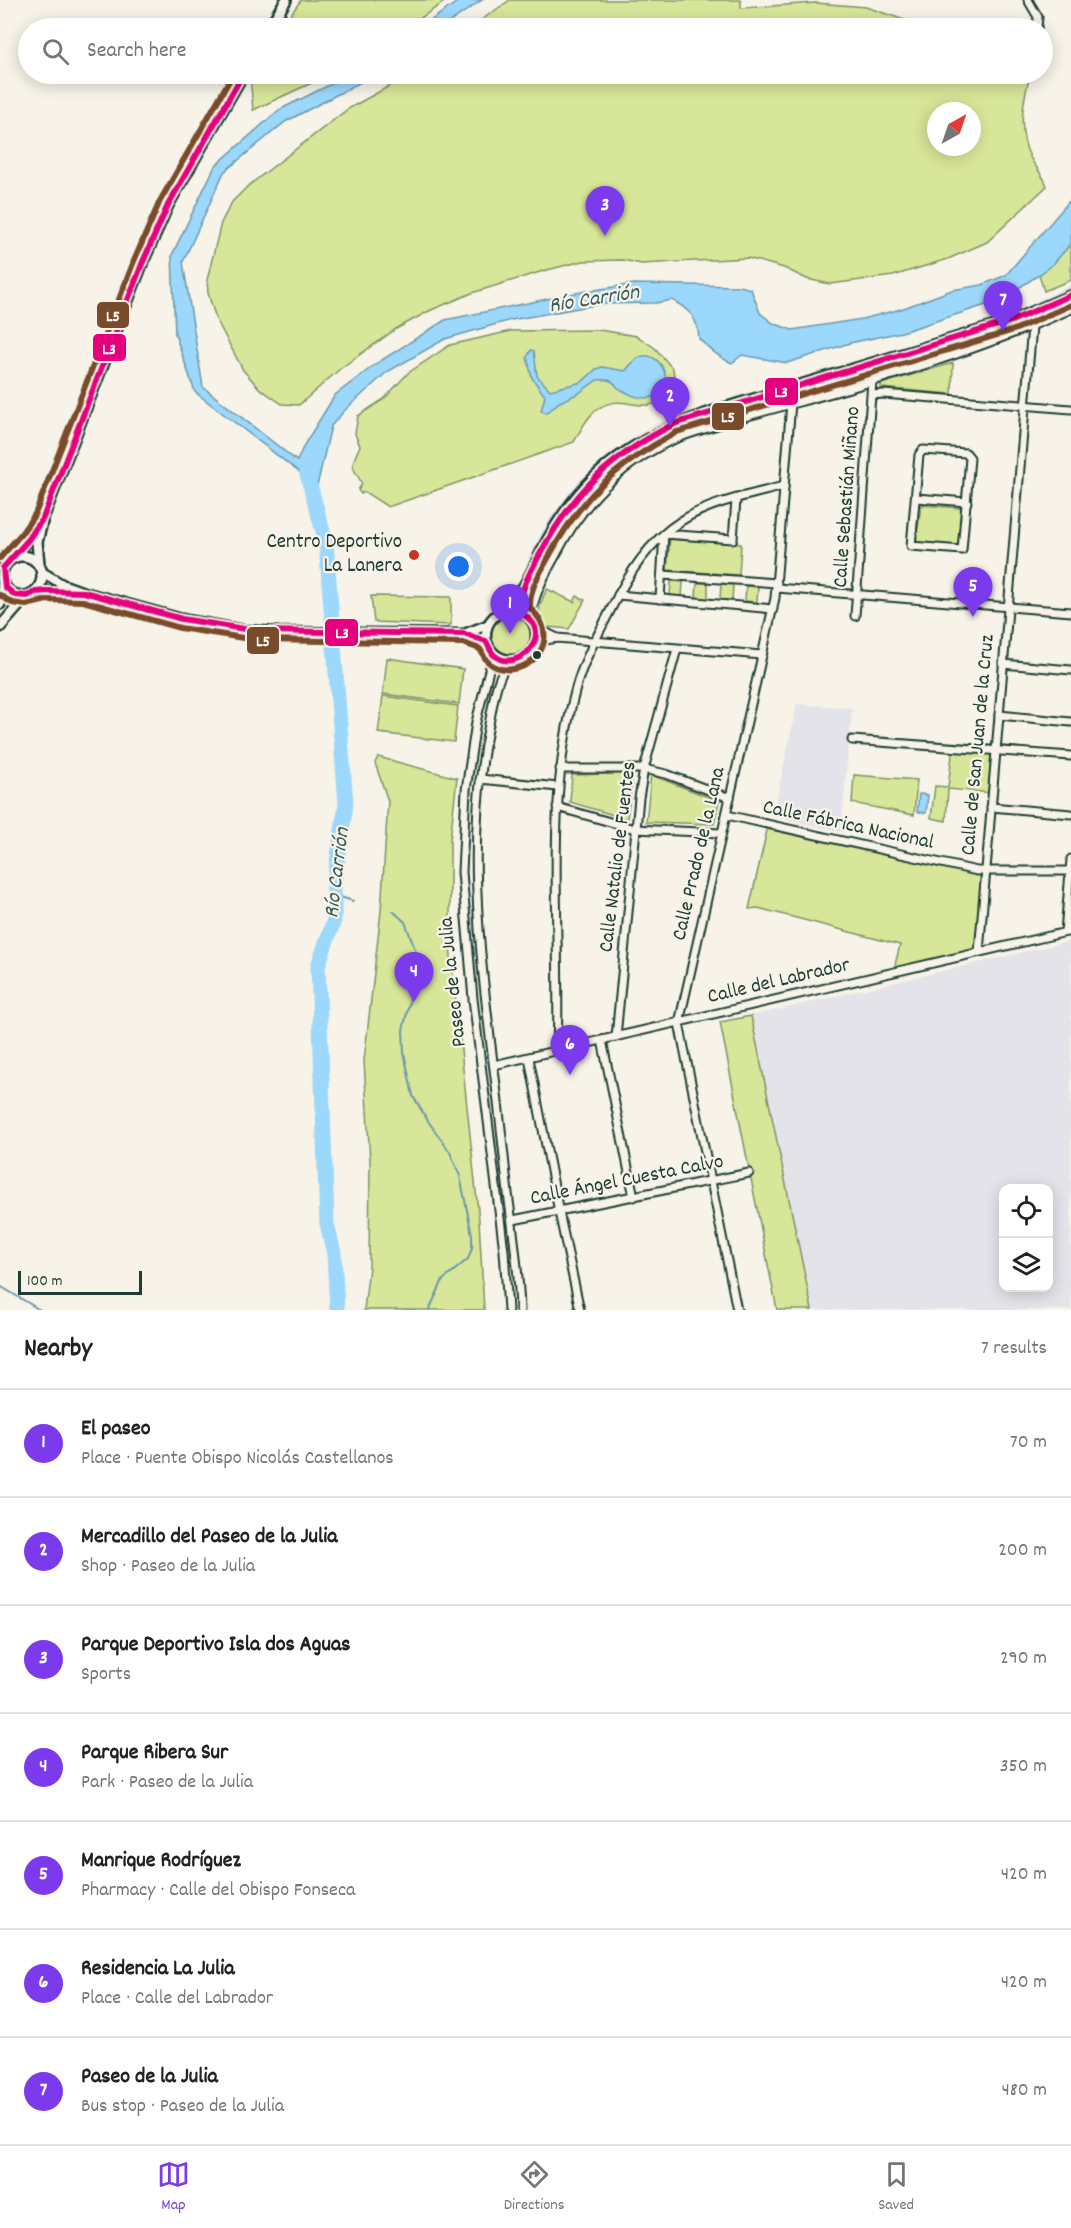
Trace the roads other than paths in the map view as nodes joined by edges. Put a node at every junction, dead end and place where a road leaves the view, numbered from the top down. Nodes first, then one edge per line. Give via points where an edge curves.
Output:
1 (286, 0) edge
2 (1028, 0) edge
3 (275, 18) edge
4 (1038, 18) edge
5 (237, 84) edge
6 (1071, 295) edge
7 (1071, 309) edge
8 (1032, 326) junction
9 (872, 381) junction
10 (872, 395) junction
11 (791, 403) junction
12 (1026, 405) junction
13 (1071, 409) edge
14 (784, 486) junction
15 (916, 498) junction
16 (736, 500) junction
17 (967, 502) junction
18 (43, 518) junction
19 (664, 534) junction
20 (15, 557) junction
21 (41, 568) junction
22 (662, 575) junction
23 (3, 582) junction
24 (777, 585) junction
25 (84, 592) junction
26 (521, 592) junction
27 (31, 594) junction
28 (857, 594) junction
29 (618, 595) junction
30 (660, 599) junction
31 (0, 604) edge
32 (1008, 607) junction
33 (773, 609) junction
34 (505, 610) junction
35 (521, 612) junction
36 (1071, 612) edge
37 (855, 616) dead end
38 (533, 624) junction
39 (487, 625) junction
40 (0, 627) edge
41 (464, 634) junction
42 (557, 638) junction
43 (486, 640) junction
44 (595, 641) junction
45 (535, 642) junction
46 (677, 649) junction
47 (491, 651) junction
48 (762, 655) junction
49 (511, 660) junction
50 (1003, 664) junction
51 (1071, 670) edge
52 (999, 715) junction
53 (1071, 722) edge
54 (852, 740) dead end
55 (996, 751) junction
56 (1071, 756) edge
57 (560, 769) junction
58 (644, 769) junction
59 (480, 779) junction
60 (558, 786) junction
61 (730, 798) junction
62 (557, 807) junction
63 (991, 807) junction
64 (1071, 814) edge
65 (727, 815) junction
66 (634, 829) junction
67 (721, 833) junction
68 (1071, 859) edge
69 (1070, 871) edge
70 (985, 873) junction
71 (1068, 932) edge
72 (979, 952) junction
73 (679, 1023) junction
74 (616, 1037) junction
75 (602, 1040) junction
76 (557, 1051) junction
77 (529, 1058) junction
78 (494, 1065) junction
79 (749, 1173) dead end
80 (711, 1182) junction
81 (634, 1197) junction
82 (559, 1212) junction
83 (513, 1220) junction
84 (508, 1310) edge
85 (520, 1310) edge
86 (580, 1310) edge
87 (737, 1310) edge

1 - 3 main road
2 - 4 street
5 - 18 main road via 168,205
6 - 26 street via 1011,321 713,411 648,436 610,462 579,493 548,538
7 - 8 street
8 - 9 street via 972,350
8 - 12 street, Calle de San Juan de la Cruz
9 - 10 street, Calle Sebastián Miñano
9 - 11 street
10 - 12 street
10 - 28 street, Calle Sebastián Miñano
11 - 14 street, Calle Prado de la Lana
11 - 38 street via 678,438 655,448 618,474 567,532 535,597
12 - 13 street
12 - 32 street, Calle de San Juan de la Cruz
14 - 16 street
14 - 24 street, Calle Prado de la Lana
15 - 17 street
15 - 17 street via 919,455 923,450 944,451 966,453 970,458
15 - 17 street via 911,546 962,550
16 - 19 street via 682,520
16 - 19 street via 734,539
18 - 20 main road
18 - 21 main road via 37,542
19 - 22 street
19 - 29 street via 652,544
20 - 21 main road via 28,556
20 - 23 main road via 3,568
21 - 25 street via 62,584
21 - 27 main road via 41,583
22 - 24 street
22 - 30 street
23 - 27 main road via 15,595
23 - 31 main road
24 - 28 street
24 - 33 street, Calle Prado de la Lana
25 - 27 street
25 - 41 street via 243,630
26 - 34 street
26 - 35 street
27 - 40 main road
28 - 32 street
28 - 37 street, Calle Sebastián Miñano
29 - 30 street
29 - 44 street
30 - 33 street
32 - 36 street
32 - 50 street, Calle de San Juan de la Cruz
33 - 48 street, Calle Prado de la Lana
34 - 35 street
34 - 39 street
35 - 38 street
38 - 42 street
38 - 45 street
39 - 41 street
39 - 43 street
41 - 43 street
42 - 44 street
42 - 45 street
43 - 47 street
44 - 46 street
44 - 57 street via 576,686
45 - 49 street via 526,656
46 - 48 street
46 - 58 street, Calle Natalio de Fuentes
47 - 49 street
47 - 84 street, Paseo de la Julia via 466,790 462,872
48 - 61 street, Calle Prado de la Lana
49 - 59 street, Paseo de la Julia via 498,683
50 - 51 street
50 - 52 street, Calle de San Juan de la Cruz
52 - 53 street
52 - 55 street, Calle de San Juan de la Cruz
54 - 55 street
55 - 56 street
55 - 63 street, Calle de San Juan de la Cruz
57 - 58 street
57 - 60 street
58 - 61 street
58 - 66 street, Calle Natalio de Fuentes
59 - 60 street
59 - 78 street, Paseo de la Julia via 475,876
60 - 62 street
61 - 65 street, Calle Prado de la Lana
62 - 66 street
62 - 76 street
63 - 64 street
63 - 70 street, Calle de San Juan de la Cruz
65 - 67 street, Calle Prado de la Lana
65 - 70 street, Calle Fábrica Nacional
66 - 67 street
66 - 74 street, Calle Natalio de Fuentes
67 - 73 street, Calle Prado de la Lana
68 - 69 street
69 - 70 street, Calle Fábrica Nacional
69 - 71 street
70 - 72 street, Calle de San Juan de la Cruz
71 - 72 street, Calle del Labrador
72 - 73 street, Calle del Labrador
73 - 74 street, Calle del Labrador
73 - 80 street, Calle Prado de la Lana
74 - 75 street, Calle del Labrador
75 - 76 street, Calle del Labrador
75 - 81 street
76 - 77 street, Calle del Labrador
77 - 78 street, Calle del Labrador
77 - 82 street
78 - 83 street, Paseo de la Julia
79 - 80 street, Calle Ángel Cuesta Calvo
80 - 81 street, Calle Ángel Cuesta Calvo
80 - 87 street, Calle Prado de la Lana
81 - 82 street, Calle Ángel Cuesta Calvo
82 - 83 street, Calle Ángel Cuesta Calvo
82 - 86 street
83 - 85 street, Paseo de la Julia

